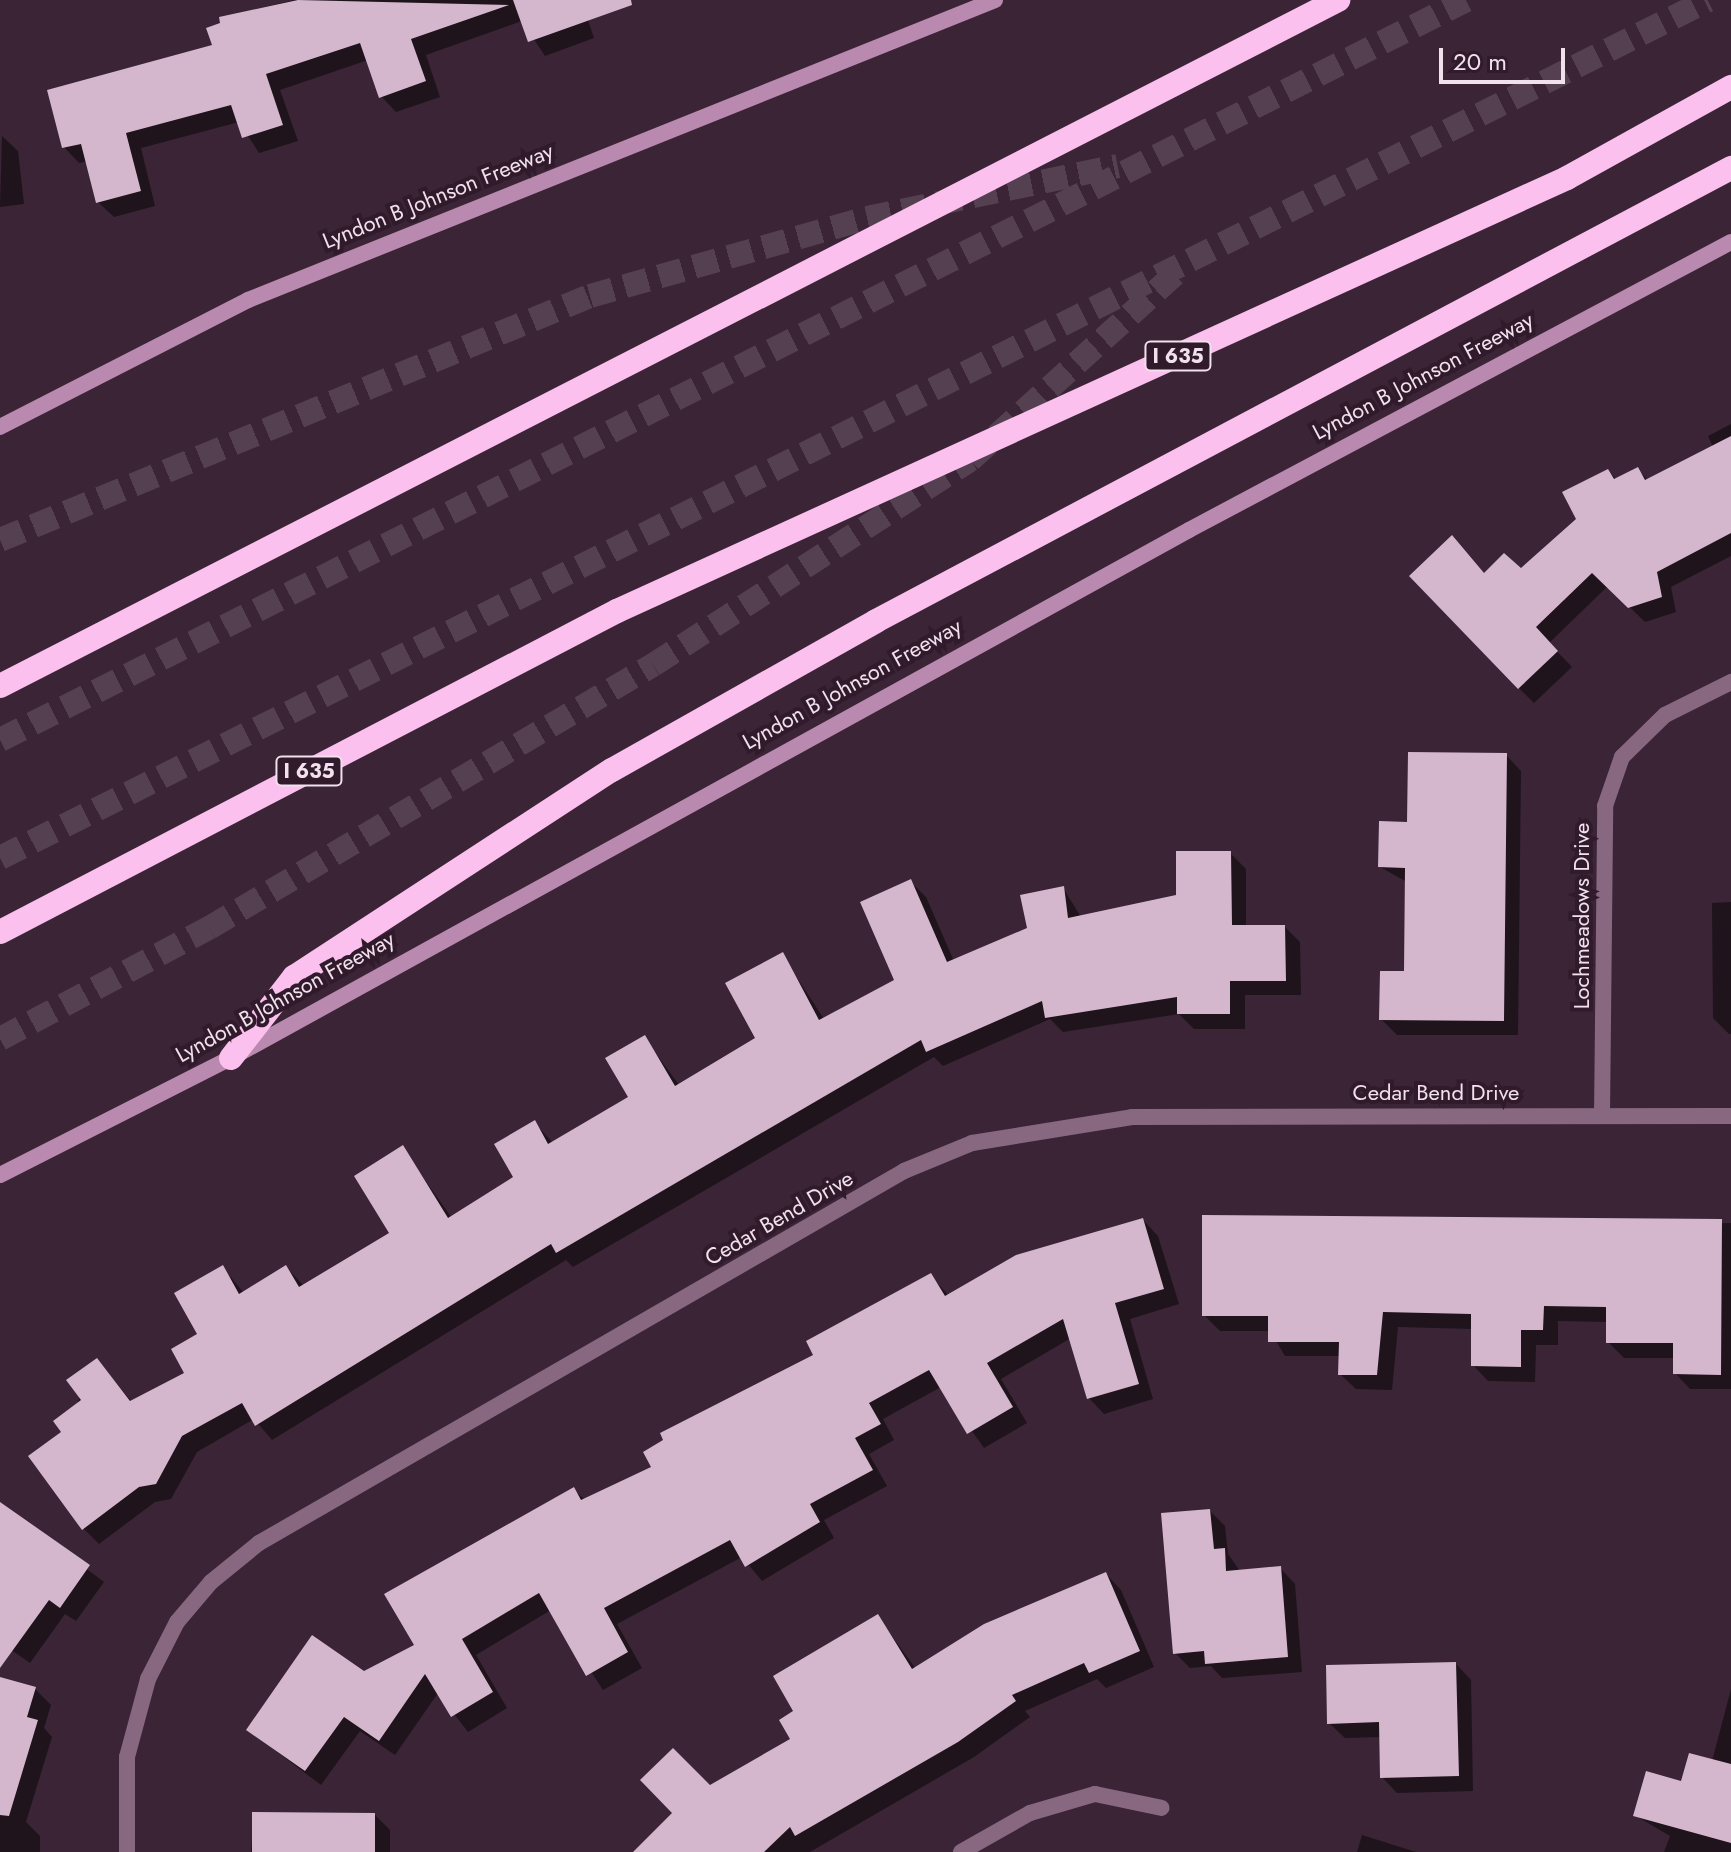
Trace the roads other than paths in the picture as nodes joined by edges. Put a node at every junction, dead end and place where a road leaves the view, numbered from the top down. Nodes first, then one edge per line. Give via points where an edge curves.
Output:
1 (995, 0) edge
2 (1338, 0) edge
3 (1731, 87) edge
4 (1731, 168) edge
5 (1731, 242) edge
6 (0, 427) edge
7 (1731, 682) edge
8 (0, 686) edge
9 (0, 932) edge
10 (231, 1058) junction
11 (1602, 1116) junction
12 (1731, 1116) edge
13 (0, 1175) edge
14 (1162, 1808) dead end
15 (127, 1852) edge
16 (961, 1852) edge

1 - 6 main road, Lyndon B Johnson Freeway via 248,300
2 - 8 highway
3 - 9 highway, I 635 via 1567,178 617,611
4 - 10 highway via 876,621 612,770 294,977
5 - 10 main road, Lyndon B Johnson Freeway via 1161,545
7 - 11 street, Lochmeadows Drive via 1665,715 1632,746 1605,806
10 - 13 main road, Lyndon B Johnson Freeway
11 - 12 street, Cedar Bend Drive
11 - 15 street, Cedar Bend Drive via 1132,1117 972,1143 904,1171 259,1543 211,1582 177,1622 148,1679 127,1757
14 - 16 street via 1095,1794 1030,1813

